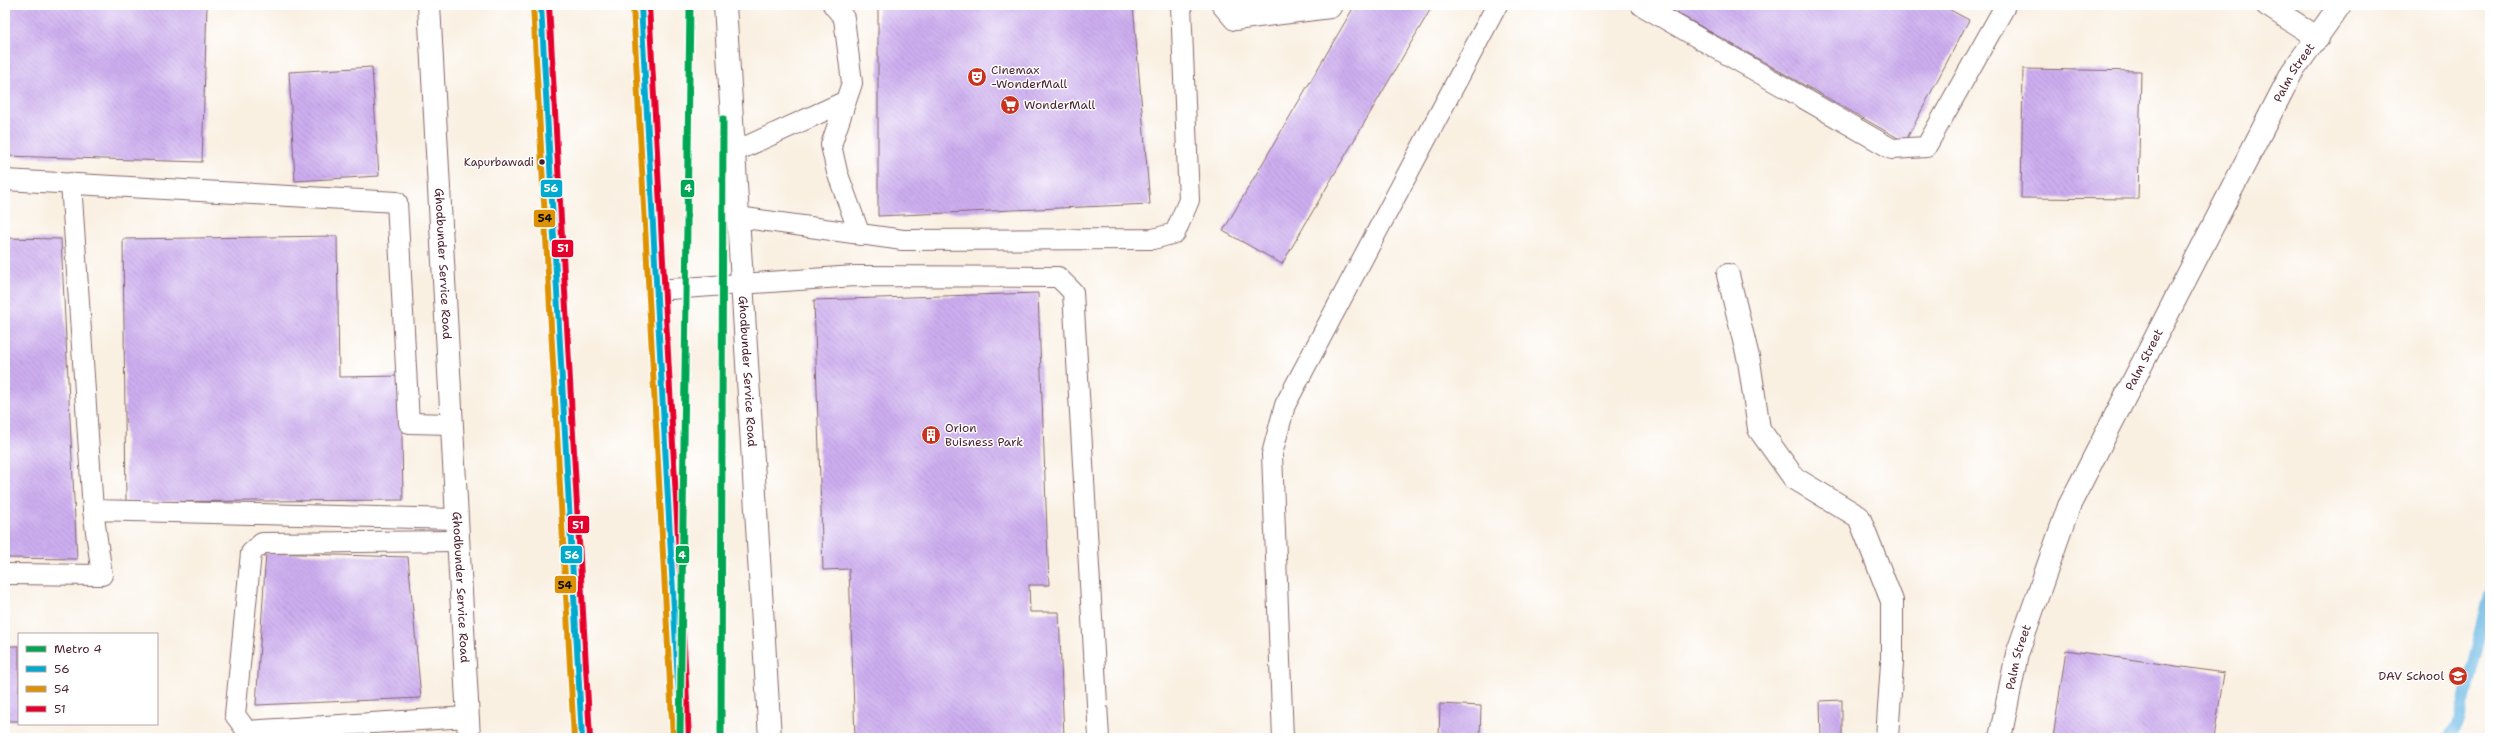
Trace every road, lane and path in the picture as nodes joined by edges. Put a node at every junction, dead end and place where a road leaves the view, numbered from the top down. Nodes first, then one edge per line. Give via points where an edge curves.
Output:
1 (429, 5) edge
2 (541, 5) edge
3 (641, 5) edge
4 (725, 5) edge
5 (833, 5) edge
6 (1181, 5) edge
7 (1223, 5) edge
8 (1331, 5) edge
9 (1497, 5) edge
10 (1641, 5) edge
11 (2002, 5) edge
12 (2267, 5) edge
13 (2340, 5) edge
14 (2318, 38) junction
15 (846, 101) junction
16 (734, 152) junction
17 (5, 180) edge
18 (71, 183) junction
19 (738, 217) junction
20 (860, 235) junction
21 (1728, 275) dead end
22 (742, 284) junction
23 (656, 290) junction
24 (452, 424) junction
25 (93, 510) junction
26 (456, 519) junction
27 (457, 541) junction
28 (5, 574) edge
29 (468, 728) edge
30 (582, 738) edge
31 (681, 738) edge
32 (770, 738) edge
33 (1099, 738) edge
34 (1283, 738) edge
35 (1887, 738) edge
36 (2000, 738) edge

1 - 24 street, Ghodbunder Service Road
2 - 30 street
3 - 23 street
4 - 16 street, Ghodbunder Service Road
5 - 15 lane via 844,18 852,83
6 - 20 lane via 1189,200 1175,233 1153,239 903,240
7 - 8 street via 1236,19 1330,8
9 - 34 lane via 1285,404 1272,454
10 - 11 lane via 1892,149 1926,147 2004,8
12 - 14 street
13 - 14 street, Palm Street
14 - 36 street, Palm Street via 2292,72 2069,506 2017,654
15 - 16 lane
15 - 20 lane via 831,145 837,172
16 - 19 street, Ghodbunder Service Road
17 - 18 lane
18 - 24 lane via 397,202 410,423
18 - 25 lane
19 - 20 lane
19 - 22 street, Ghodbunder Service Road
21 - 35 street via 1749,361 1759,429 1794,478 1859,518 1892,601 1892,663
22 - 23 lane
22 - 32 street, Ghodbunder Service Road
22 - 33 lane via 854,276 1058,277 1073,292
23 - 31 street
24 - 26 street, Ghodbunder Service Road
25 - 26 lane
25 - 28 lane via 102,575
26 - 27 street, Ghodbunder Service Road
27 - 29 street, Ghodbunder Service Road
27 - 29 lane via 262,543 251,553 235,715 247,731

